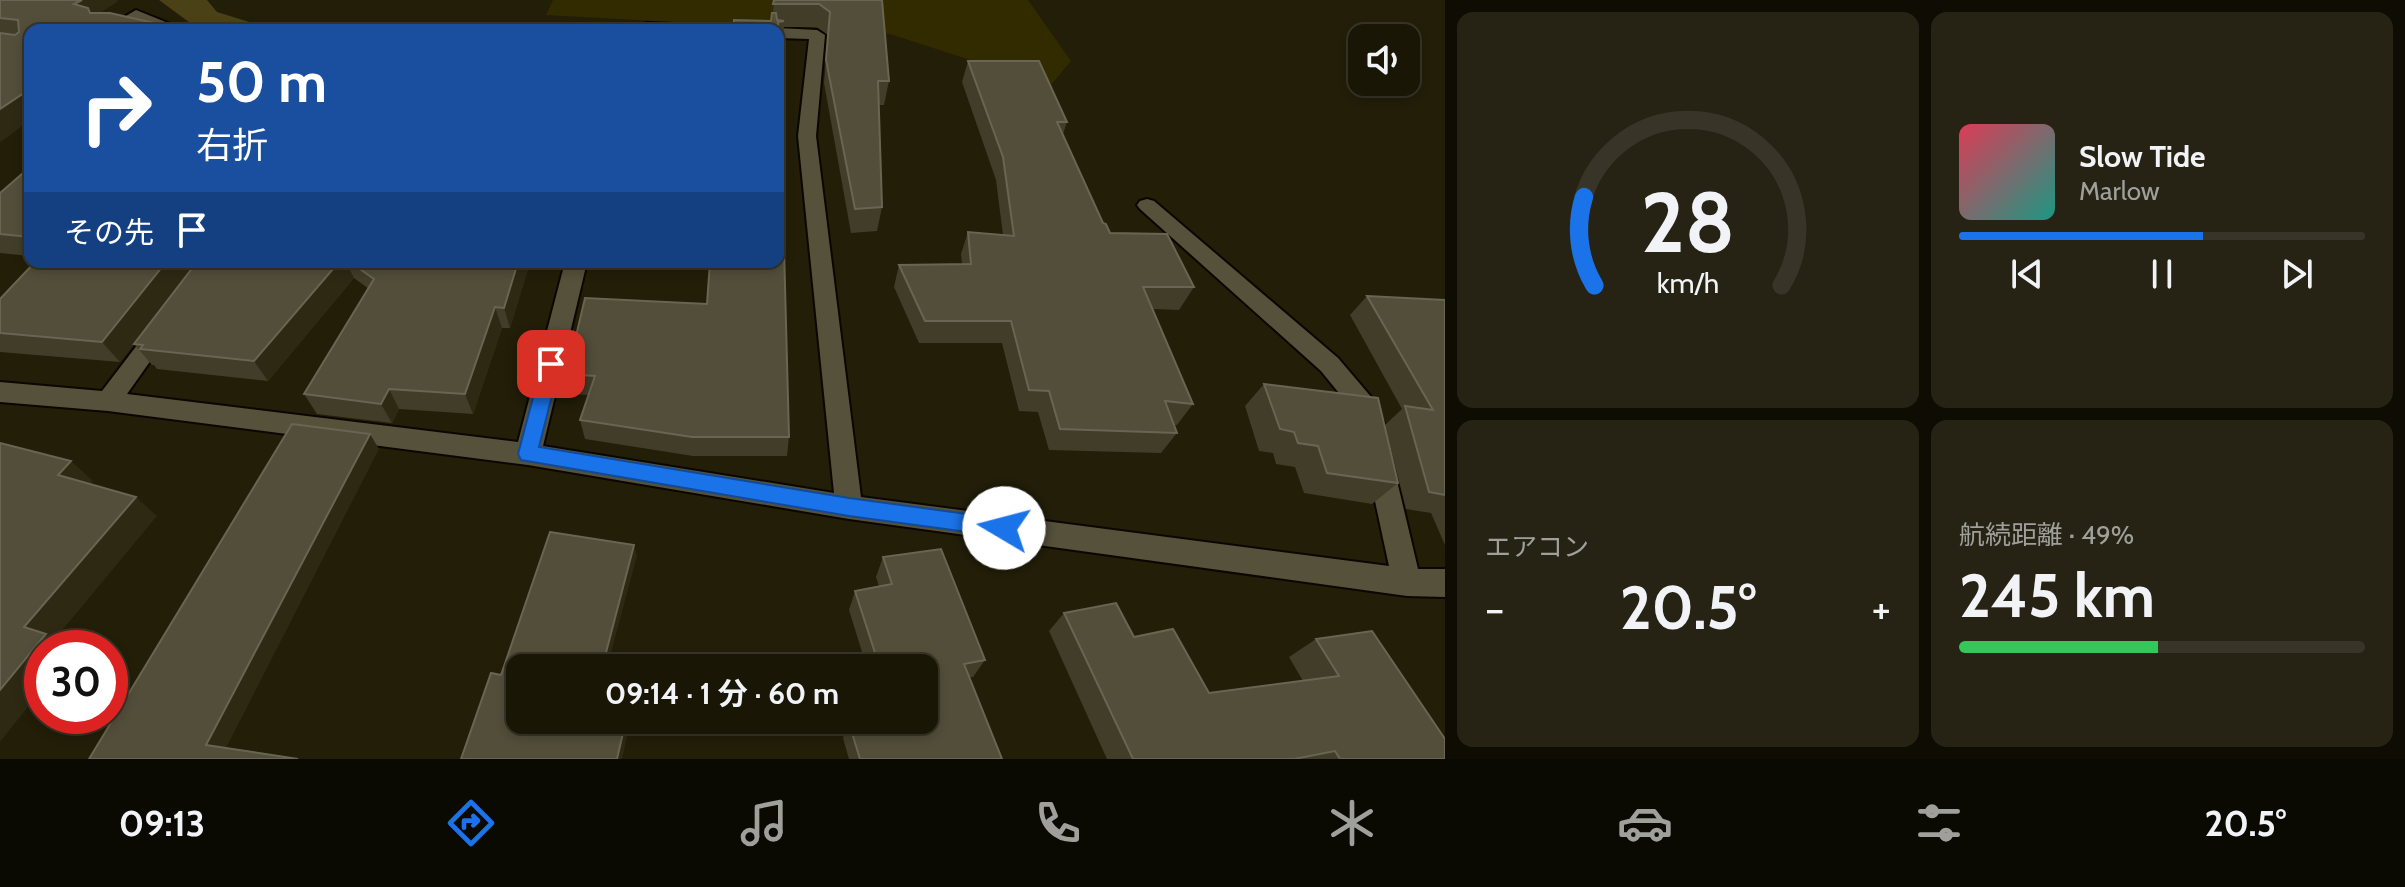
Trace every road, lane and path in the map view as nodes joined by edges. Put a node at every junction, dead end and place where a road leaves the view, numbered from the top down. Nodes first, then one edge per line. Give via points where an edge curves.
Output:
1 (120, 24) edge
2 (158, 24) edge
3 (784, 33) edge
4 (1147, 205) dead end
5 (574, 268) edge
6 (174, 313) edge
7 (0, 392) edge
8 (108, 401) junction
9 (528, 454) junction
10 (849, 507) junction
11 (1407, 582) junction
12 (1445, 583) edge

1 - 2 street via 136,15
3 - 10 street via 817,35 807,136
4 - 11 street via 1326,360 1368,411
5 - 9 street
6 - 8 street
7 - 8 street
8 - 9 street
9 - 10 street
10 - 11 street
11 - 12 street

